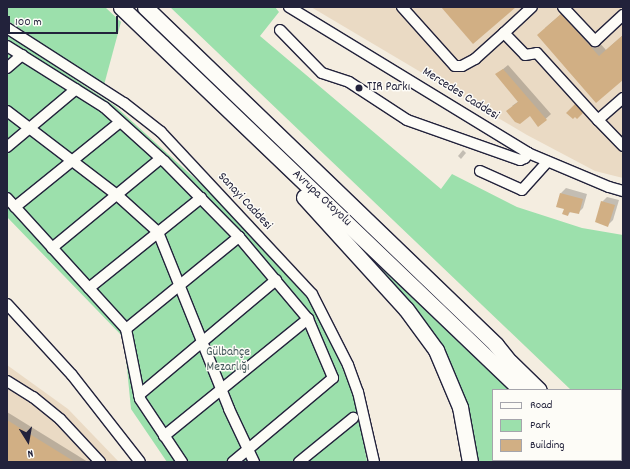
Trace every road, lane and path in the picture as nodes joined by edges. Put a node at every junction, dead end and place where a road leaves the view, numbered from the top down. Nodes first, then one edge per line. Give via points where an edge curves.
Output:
1 (121, 7) edge
2 (145, 7) edge
3 (289, 7) edge
4 (402, 7) edge
5 (532, 7) edge
6 (563, 7) edge
7 (623, 14) edge
8 (7, 28) edge
9 (280, 30) dead end
10 (504, 33) junction
11 (7, 46) edge
12 (22, 55) junction
13 (7, 68) edge
14 (76, 89) junction
15 (623, 98) edge
16 (7, 111) edge
17 (236, 118) junction
18 (598, 120) junction
19 (120, 122) junction
20 (30, 129) junction
21 (623, 146) edge
22 (7, 147) edge
23 (528, 152) junction
24 (161, 158) junction
25 (73, 161) junction
26 (547, 162) junction
27 (480, 171) dead end
28 (623, 191) edge
29 (117, 195) junction
30 (7, 198) edge
31 (201, 198) junction
32 (15, 207) junction
33 (158, 232) junction
34 (239, 237) junction
35 (52, 248) junction
36 (276, 280) junction
37 (179, 286) junction
38 (89, 288) junction
39 (7, 304) edge
40 (308, 319) junction
41 (126, 329) junction
42 (202, 342) junction
43 (496, 345) junction
44 (7, 381) edge
45 (520, 389) edge
46 (538, 389) edge
47 (549, 389) edge
48 (221, 390) junction
49 (139, 395) junction
50 (353, 418) dead end
51 (164, 436) junction
52 (247, 450) junction
53 (100, 462) edge
54 (140, 462) edge
55 (182, 462) edge
56 (233, 462) edge
57 (254, 462) edge
58 (299, 462) edge
59 (374, 462) edge
60 (470, 462) edge

1 - 17 highway, Avrupa Otoyolu
2 - 43 highway, Avrupa Otoyolu
3 - 23 street, Mercedes Caddesi
4 - 10 street via 455,66 462,66 475,59
5 - 10 street
6 - 7 street via 594,41
8 - 59 street, Sanayi Caddesi via 124,103 161,132 312,294 351,372
9 - 23 street via 322,73 350,82 407,120 520,160 525,158
10 - 18 street via 525,55 537,53
11 - 12 street
12 - 13 street
12 - 14 street
14 - 19 street
14 - 20 street
15 - 18 street
16 - 20 street
17 - 45 highway, Avrupa Otoyolu
17 - 60 highway via 268,160 360,257 426,335 454,389 465,429
18 - 21 street
19 - 24 street
19 - 25 street
20 - 22 street
20 - 25 street
23 - 26 street, Mercedes Caddesi
24 - 29 street
24 - 31 street
25 - 29 street
25 - 32 street
26 - 27 street via 522,190
26 - 28 street, Mercedes Caddesi
29 - 33 street
29 - 35 street
30 - 32 street
31 - 33 street
31 - 34 street
32 - 35 street
33 - 37 street
33 - 38 street
34 - 36 street
34 - 37 street
35 - 38 street
36 - 40 street
36 - 42 street
37 - 41 street
37 - 42 street
38 - 41 street
39 - 54 street via 72,375
40 - 48 street
40 - 52 street via 333,378
41 - 49 street
42 - 48 street
42 - 49 street
43 - 46 highway, Avrupa Otoyolu
43 - 47 highway
44 - 53 street via 60,419
48 - 51 street
48 - 52 street
49 - 51 street
50 - 58 street
51 - 55 street
52 - 56 street
52 - 57 street

